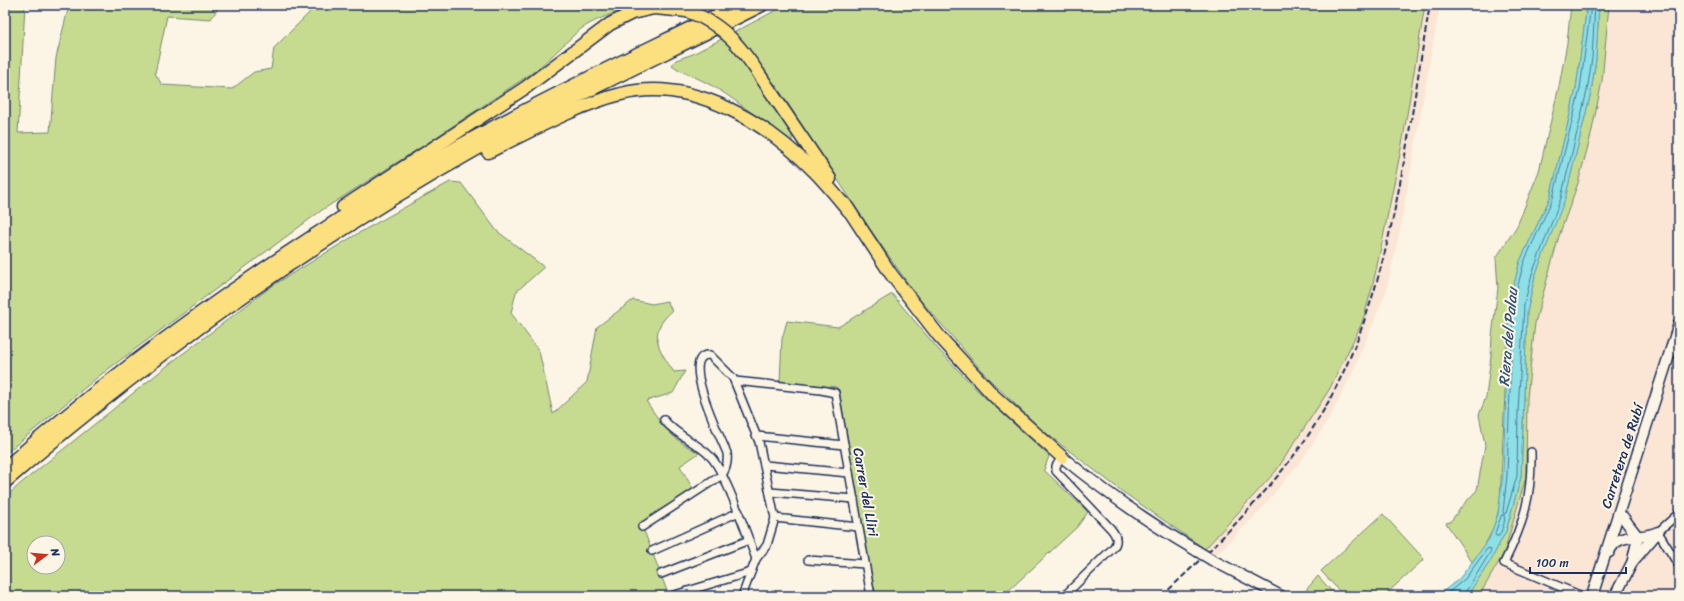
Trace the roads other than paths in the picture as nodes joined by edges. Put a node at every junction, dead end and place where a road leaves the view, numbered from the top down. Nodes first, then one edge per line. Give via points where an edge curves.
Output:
1 (737, 5) edge
2 (762, 5) edge
3 (411, 188) junction
4 (849, 211) junction
5 (216, 302) junction
6 (1679, 324) edge
7 (1679, 343) edge
8 (735, 381) junction
9 (664, 420) dead end
10 (757, 436) junction
11 (844, 445) junction
12 (1531, 452) dead end
13 (1062, 457) junction
14 (765, 465) junction
15 (5, 468) edge
16 (849, 473) junction
17 (722, 475) junction
18 (5, 482) edge
19 (770, 492) junction
20 (854, 500) junction
21 (739, 512) junction
22 (1679, 513) edge
23 (1624, 517) junction
24 (775, 518) junction
25 (642, 527) dead end
26 (858, 528) junction
27 (1658, 532) junction
28 (1638, 537) junction
29 (749, 540) junction
30 (1615, 541) junction
31 (652, 551) dead end
32 (756, 560) junction
33 (808, 560) dead end
34 (1633, 562) junction
35 (865, 564) junction
36 (1679, 566) edge
37 (751, 572) junction
38 (661, 574) dead end
39 (1599, 575) junction
40 (671, 596) edge
41 (742, 596) edge
42 (871, 596) edge
43 (1064, 596) edge
44 (1281, 596) edge
45 (1582, 596) edge
46 (1592, 596) edge
47 (1598, 596) edge
48 (1615, 596) edge

1 - 5 highway via 622,60 471,139 367,201
2 - 3 highway via 553,108
3 - 4 highway via 607,98 662,91 699,97 739,114 761,127 816,173
3 - 18 highway via 323,242 178,343
4 - 5 highway, bridge via 744,52 725,31 699,15 687,11 654,8 632,13 610,24 525,88 297,237 244,275
4 - 13 highway via 938,336 994,396
5 - 15 highway via 102,387
6 - 39 main road, Carretera de Rubí
7 - 23 main road, Carretera de Rubí
8 - 10 street
8 - 11 street, Carrer del Lliri via 835,393
8 - 17 street via 710,354 701,358 698,371 702,393 727,453 726,467
9 - 17 street via 680,436 703,449
10 - 11 street
10 - 14 street
11 - 16 street, Carrer del Lliri
12 - 45 street via 1531,481 1527,506 1518,535 1504,563
13 - 43 street via 1056,471 1111,529 1116,542 1113,548
13 - 44 main road, bridge via 1148,522 1212,560
14 - 16 street
14 - 19 street
16 - 20 street, Carrer del Lliri
17 - 21 street
17 - 25 street
19 - 20 street
19 - 24 street
20 - 26 street, Carrer del Lliri
21 - 29 street
21 - 31 street
22 - 27 street
23 - 28 main road
23 - 30 main road, Carretera de Rubí
24 - 26 street
24 - 32 street via 767,545
26 - 35 street, Carrer del Lliri
27 - 28 main road via 1651,536
27 - 34 main road
27 - 36 street
28 - 30 main road
28 - 34 main road
29 - 32 street
29 - 38 street
30 - 39 main road
30 - 47 main road, Carretera de Rubí
32 - 37 street
33 - 35 street
34 - 48 main road
35 - 42 street, Carrer del Lliri
37 - 40 street
37 - 41 street
39 - 46 main road, Carretera de Rubí

